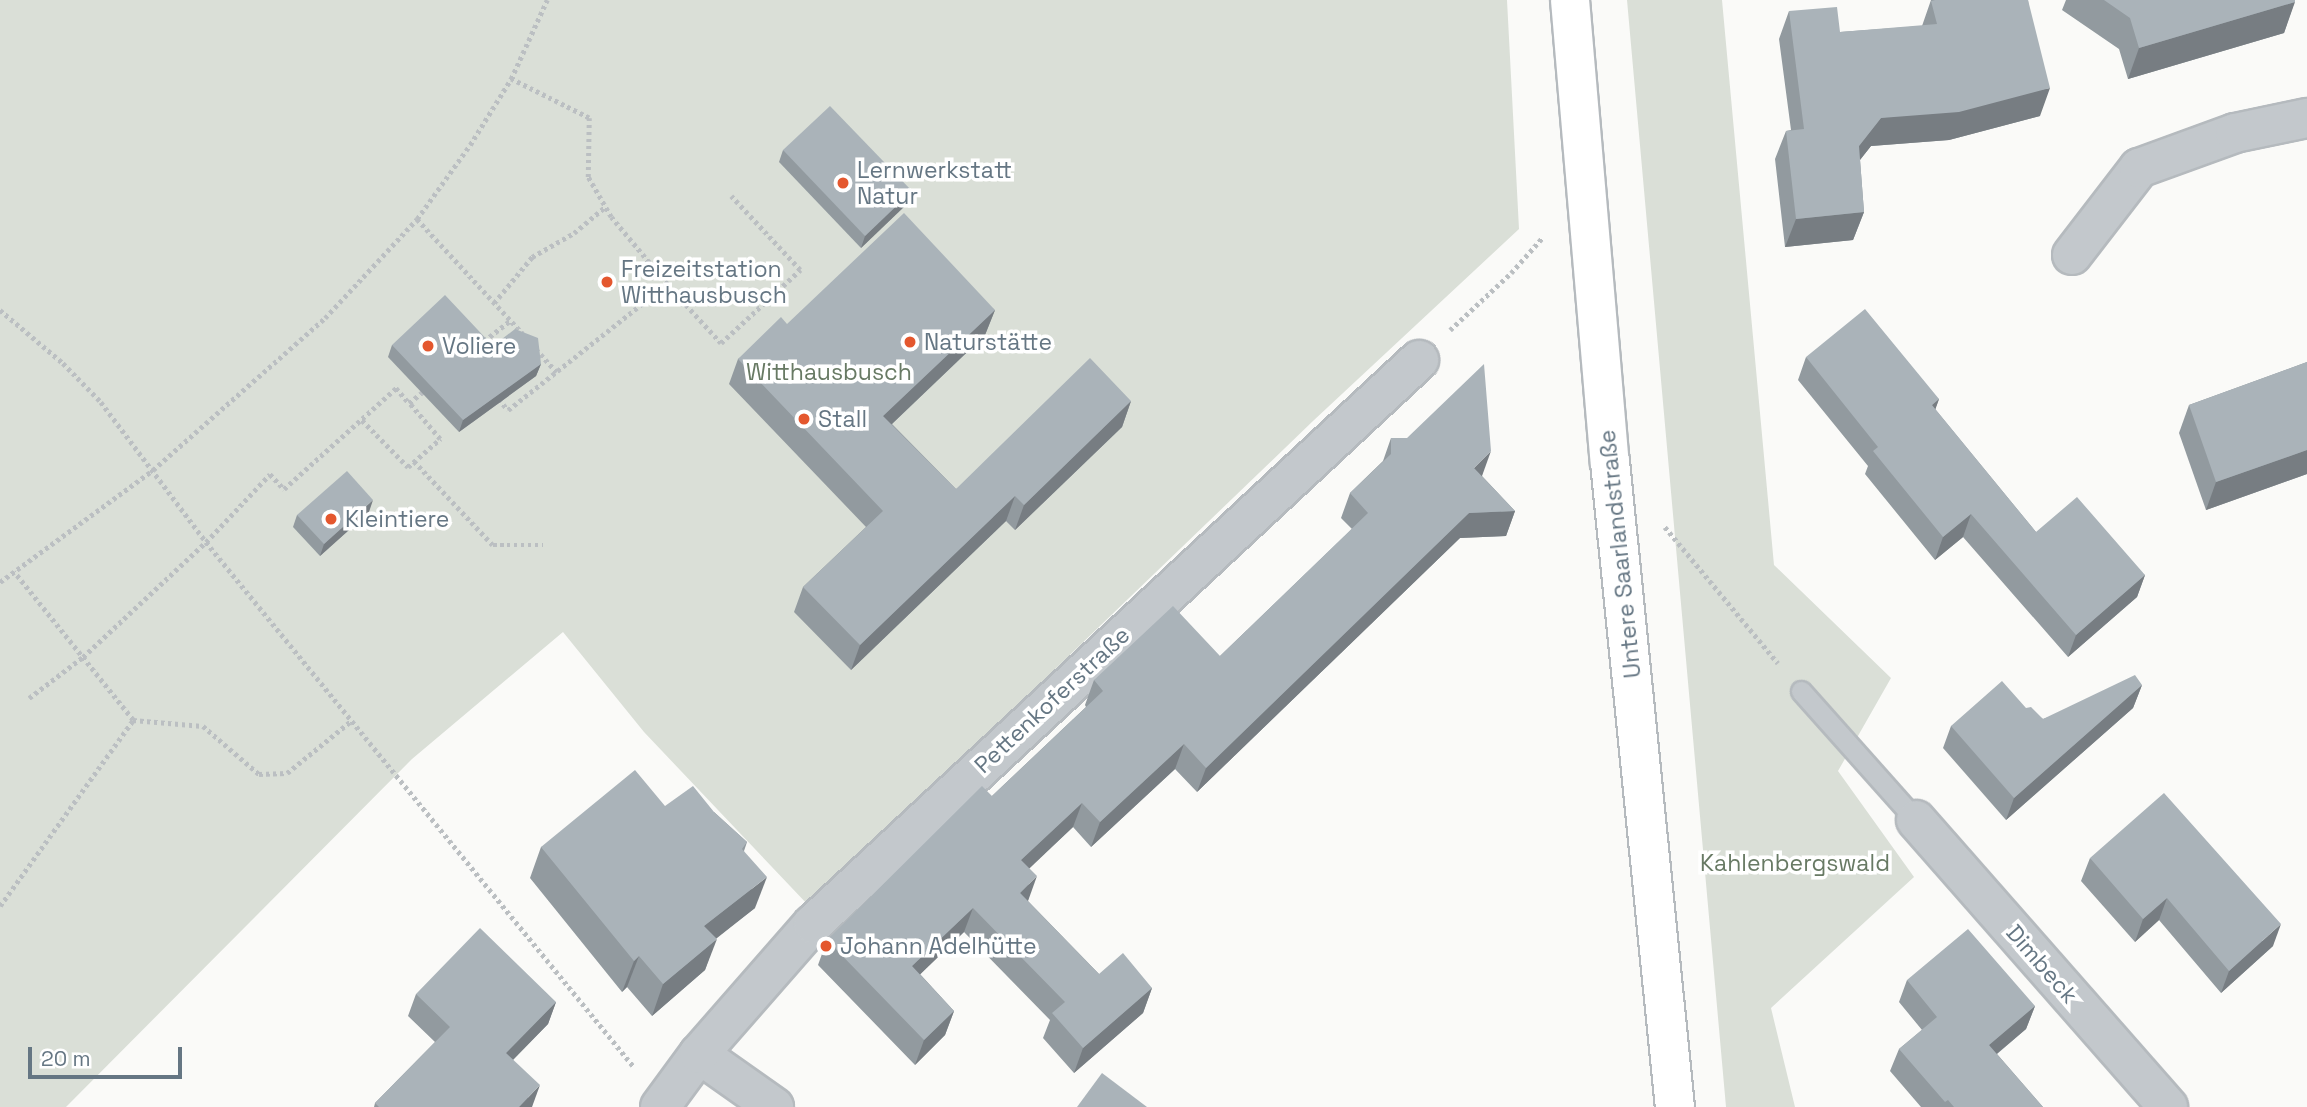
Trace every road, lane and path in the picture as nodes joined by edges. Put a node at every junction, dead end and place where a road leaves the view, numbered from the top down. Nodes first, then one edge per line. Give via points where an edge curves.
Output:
1 (547, 0) edge
2 (1570, 0) edge
3 (511, 79) junction
4 (2307, 118) edge
5 (1588, 187) junction
6 (731, 195) dead end
7 (605, 207) junction
8 (417, 219) junction
9 (2073, 255) dead end
10 (667, 284) junction
11 (494, 303) junction
12 (0, 310) edge
13 (511, 320) junction
14 (474, 349) edge
15 (1419, 359) joint
16 (557, 372) junction
17 (427, 388) edge
18 (491, 389) edge
19 (409, 403) junction
20 (362, 420) junction
21 (414, 461) junction
22 (153, 470) junction
23 (1662, 524) dead end
24 (205, 542) junction
25 (543, 545) dead end
26 (13, 572) junction
27 (0, 582) edge
28 (83, 657) junction
29 (1801, 691) joint
30 (29, 698) dead end
31 (133, 720) junction
32 (351, 721) junction
33 (1916, 820) joint
34 (0, 906) edge
35 (699, 1054) junction
36 (661, 1105) edge
37 (774, 1107) edge
38 (1675, 1107) edge
39 (2168, 1107) edge

1 - 3 path
2 - 5 main road, Untere Saarlandstraße
3 - 7 path via 589,118 588,177
3 - 8 path
4 - 9 street via 2235,133 2139,168
5 - 15 path via 1511,273
5 - 38 main road, Untere Saarlandstraße
6 - 10 path via 800,270 722,343
7 - 10 path
7 - 11 path via 574,233 532,257
8 - 11 path
8 - 22 path via 325,318
10 - 16 path
11 - 13 path
12 - 22 path via 64,363 101,402
13 - 14 path
13 - 16 path
15 - 35 street, Pettenkoferstraße via 813,924
16 - 18 path via 508,410
17 - 19 path
19 - 20 path via 396,388
19 - 21 path via 440,439
20 - 21 path via 408,467
20 - 24 path via 284,489 270,474
21 - 25 path via 493,545
22 - 24 path
22 - 26 path
23 - 29 path
24 - 28 path
24 - 32 path
26 - 27 path
26 - 28 path
28 - 30 path
28 - 31 path
29 - 33 lane
31 - 32 path via 203,726 259,774 287,773
31 - 34 path
32 - 36 path
33 - 39 street, Dimbeck
35 - 36 street, Pettenkoferstraße
35 - 37 street

